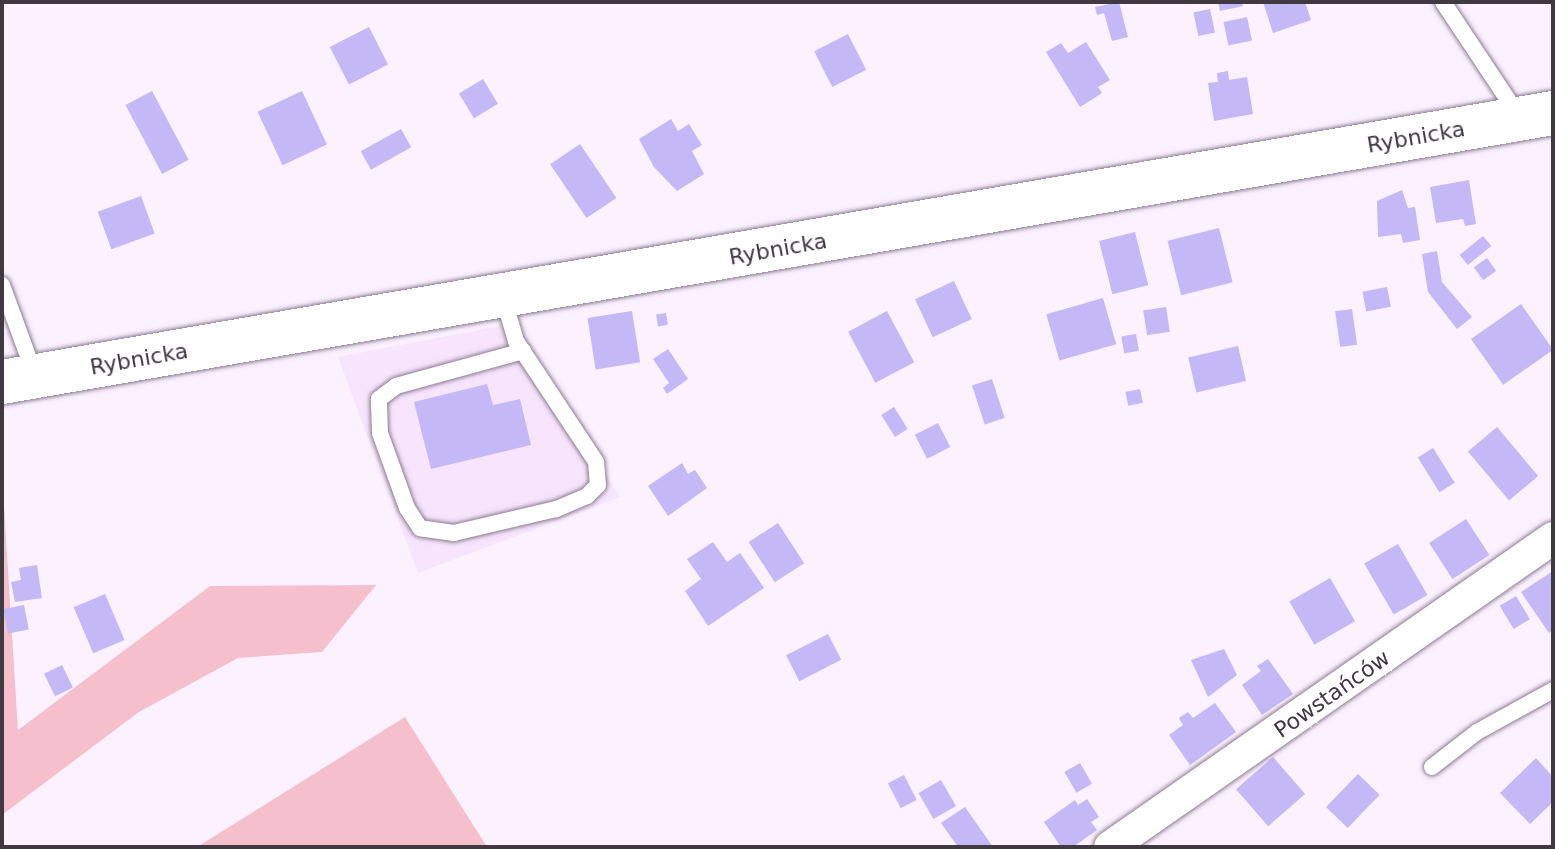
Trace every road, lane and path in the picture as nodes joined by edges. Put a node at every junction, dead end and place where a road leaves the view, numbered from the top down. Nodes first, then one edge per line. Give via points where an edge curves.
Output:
1 (1443, 2) edge
2 (1532, 117) edge
3 (2, 285) edge
4 (503, 296) junction
5 (523, 351) junction
6 (19, 379) edge
7 (1553, 538) edge
8 (1553, 690) edge
9 (1432, 767) dead end
10 (1110, 847) edge

1 - 2 lane via 1508,100
2 - 4 main road, Rybnicka
3 - 6 lane
4 - 5 lane
4 - 6 main road, Rybnicka
5 - 5 lane via 589,449 599,471 598,485 587,496 556,509 454,533 420,528 407,508 380,433 379,399 396,386
7 - 10 street, Powstańców
8 - 9 lane via 1477,732

